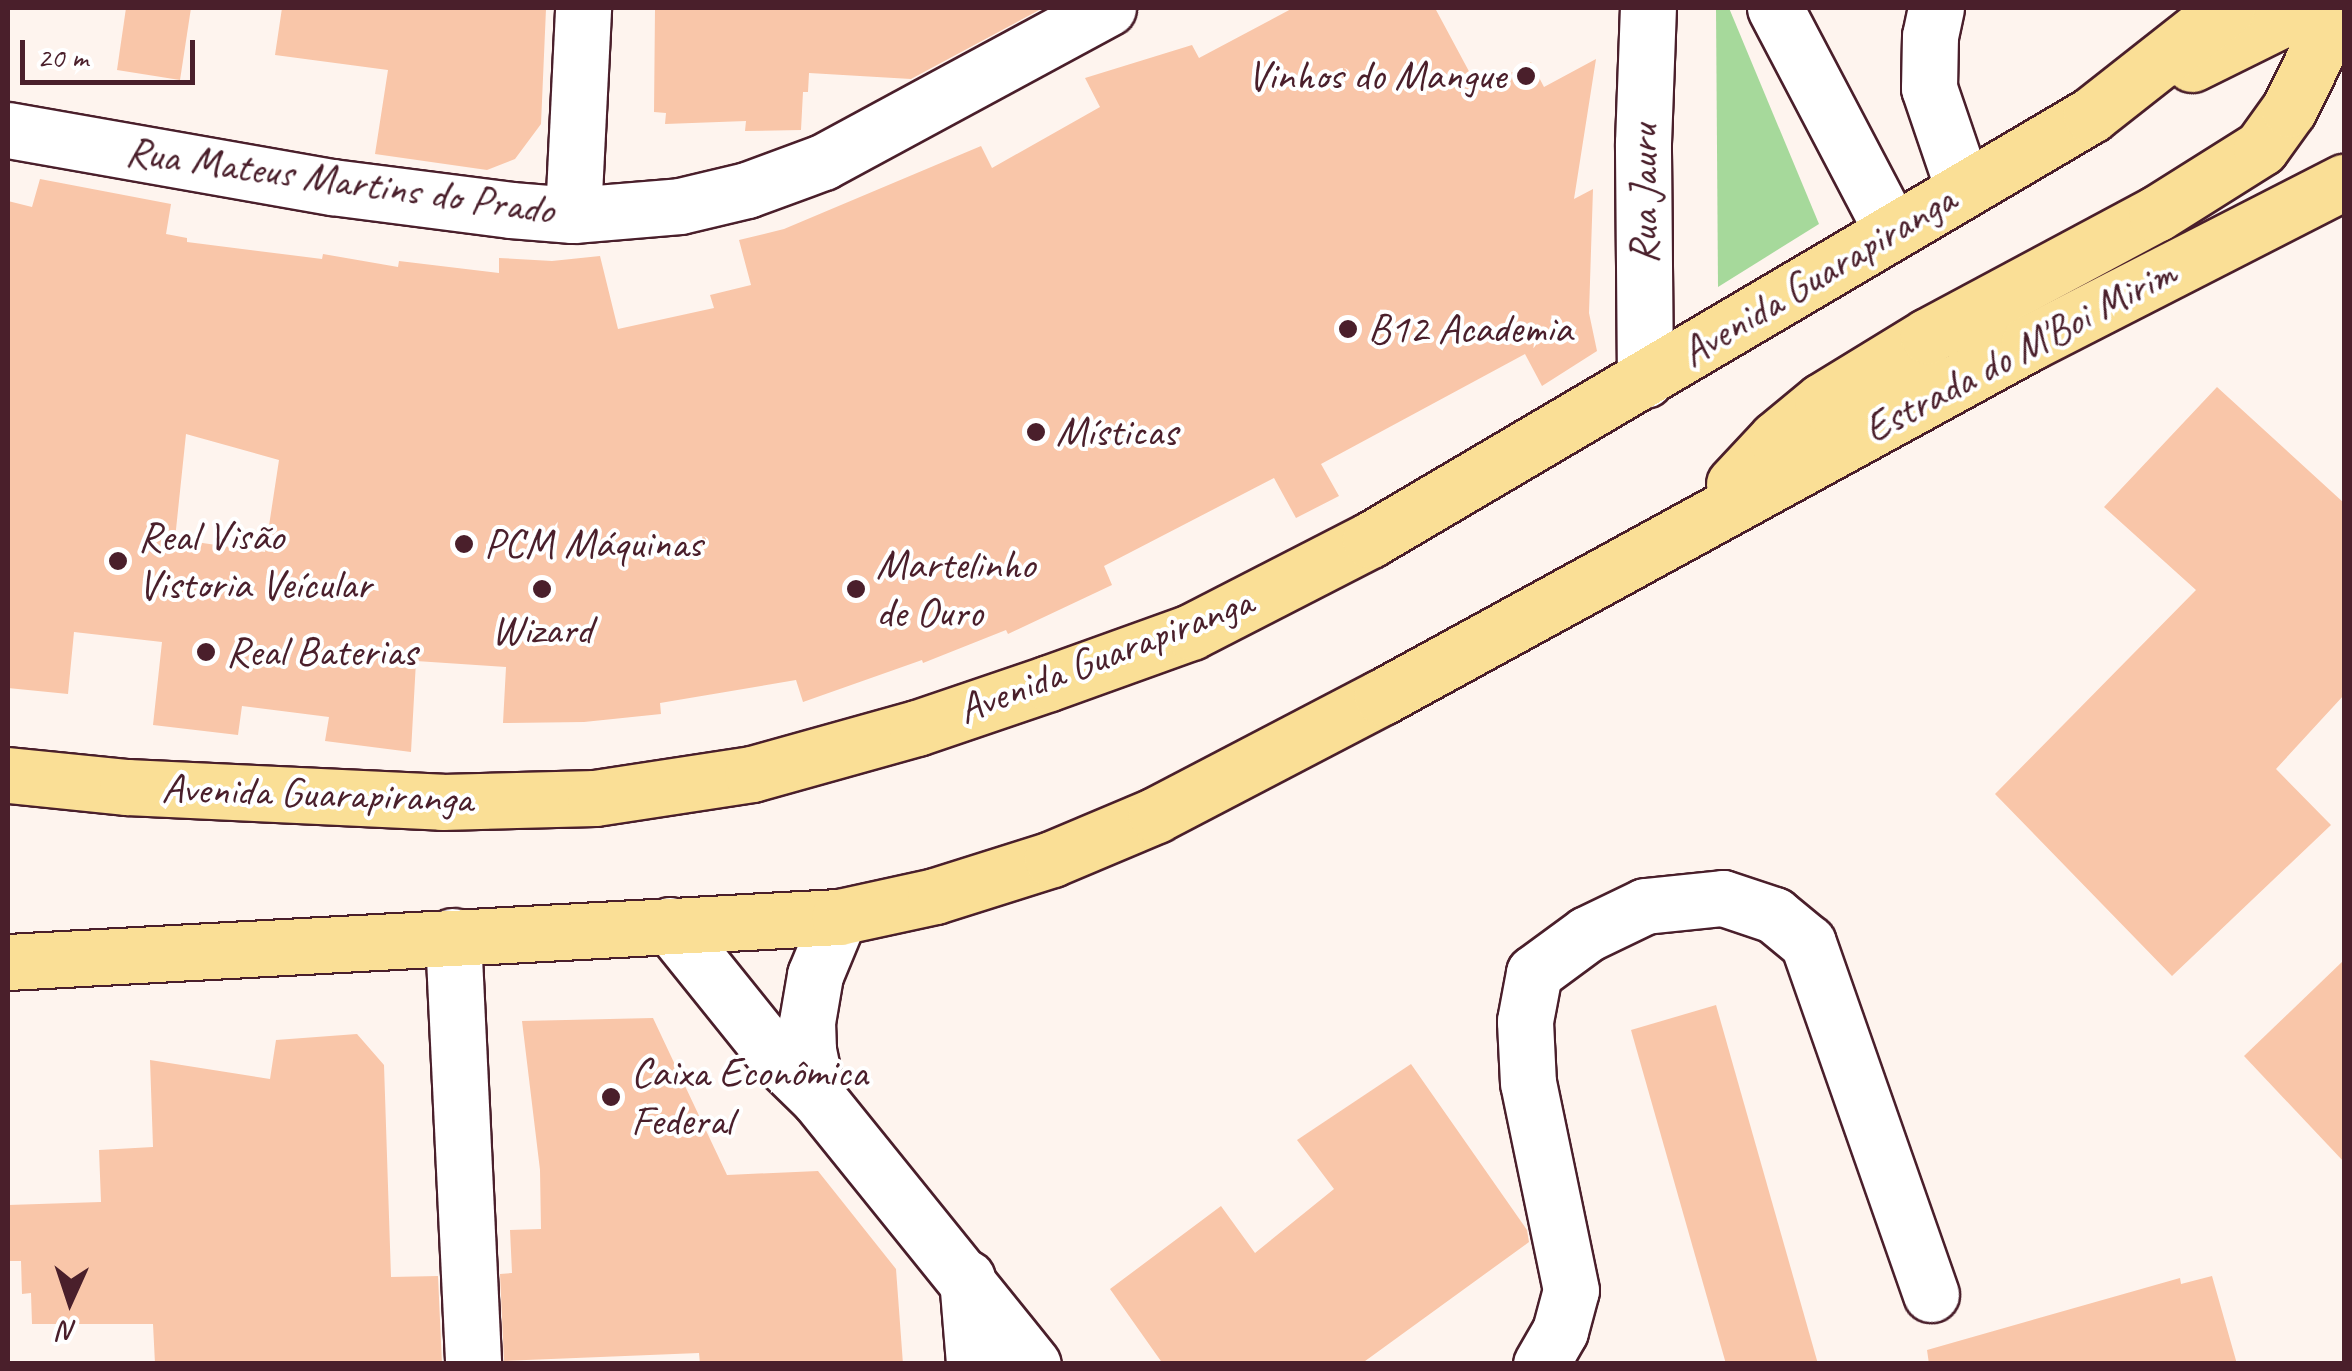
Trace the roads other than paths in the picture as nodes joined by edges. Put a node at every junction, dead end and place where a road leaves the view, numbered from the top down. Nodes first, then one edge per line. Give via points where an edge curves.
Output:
1 (582, 8) edge
2 (1108, 8) edge
3 (1648, 8) edge
4 (1775, 8) edge
5 (1936, 8) edge
6 (2227, 8) edge
7 (2305, 8) edge
8 (2339, 8) edge
9 (2091, 115) junction
10 (8, 130) edge
11 (2344, 182) edge
12 (1964, 188) junction
13 (573, 215) junction
14 (1891, 229) junction
15 (1645, 380) junction
16 (1698, 523) junction
17 (8, 775) edge
18 (840, 918) junction
19 (670, 925) junction
20 (454, 936) junction
21 (8, 962) edge
22 (818, 1098) junction
23 (967, 1278) junction
24 (1931, 1294) dead end
25 (474, 1364) edge
26 (974, 1364) edge
27 (1033, 1364) edge
28 (1541, 1364) edge

1 - 13 street
2 - 13 street, Rua Mateus Martins do Prado via 823,162 680,206
3 - 15 street, Rua Jauru
4 - 14 street
5 - 12 street via 1928,88
6 - 9 main road, Avenida Guarapiranga
7 - 9 main road
8 - 16 main road via 2289,109 2260,148 2156,214 1822,401 1776,439
9 - 12 main road, Avenida Guarapiranga
10 - 13 street, Rua Mateus Martins do Prado via 332,187
11 - 16 main road, Estrada do M'Boi Mirim
12 - 14 main road, Avenida Guarapiranga
14 - 15 main road, Avenida Guarapiranga
15 - 17 main road, Avenida Guarapiranga via 1370,540 1190,632 917,728 752,774 595,798 442,802
16 - 18 main road via 1156,815 1035,864
18 - 19 main road
18 - 22 street via 815,975 807,1022
19 - 20 main road
19 - 22 street via 777,1058
20 - 21 main road
20 - 25 street
22 - 23 street
23 - 26 street
23 - 27 street
24 - 28 street via 1808,943 1774,915 1723,898 1645,906 1587,934 1534,973 1525,1021 1528,1083 1570,1290 1560,1331

